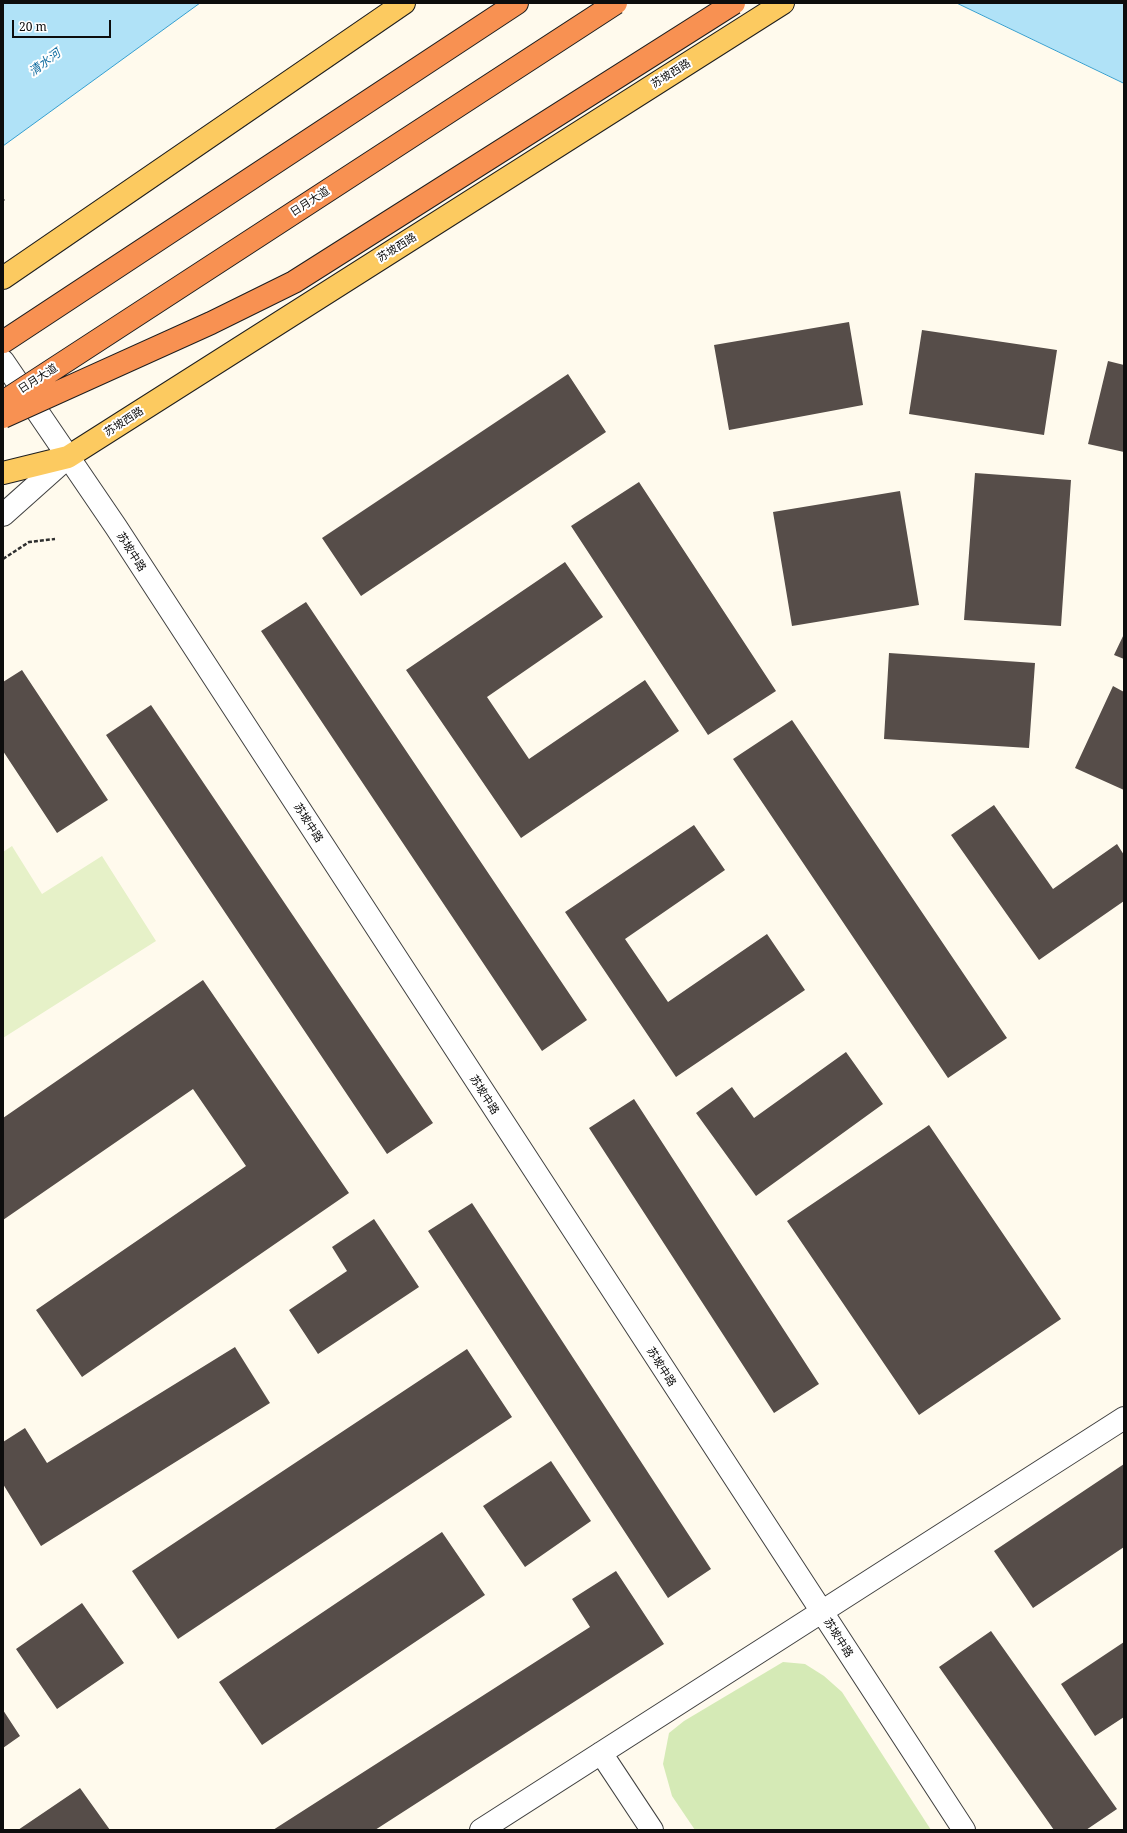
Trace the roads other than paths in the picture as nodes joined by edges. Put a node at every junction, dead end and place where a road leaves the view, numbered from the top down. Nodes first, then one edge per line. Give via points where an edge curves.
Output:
1 (404, 3) edge
2 (517, 3) edge
3 (616, 3) edge
4 (734, 3) edge
5 (783, 3) edge
6 (3, 278) edge
7 (3, 342) edge
8 (3, 361) edge
9 (3, 402) edge
10 (3, 416) edge
11 (68, 457) junction
12 (3, 473) edge
13 (3, 515) edge
14 (1124, 1418) edge
15 (821, 1613) junction
16 (601, 1753) junction
17 (481, 1830) edge
18 (652, 1830) edge
19 (964, 1830) edge

1 - 6 main road
2 - 7 highway
3 - 9 highway, 日月大道, bridge
4 - 10 highway, bridge via 294,282 211,323
5 - 11 main road, 苏坡西路
8 - 11 street, 苏坡中路
11 - 12 main road, 苏坡西路
11 - 13 street
11 - 15 street, 苏坡中路
14 - 15 street
15 - 16 street
15 - 19 street, 苏坡中路
16 - 17 street
16 - 18 street

